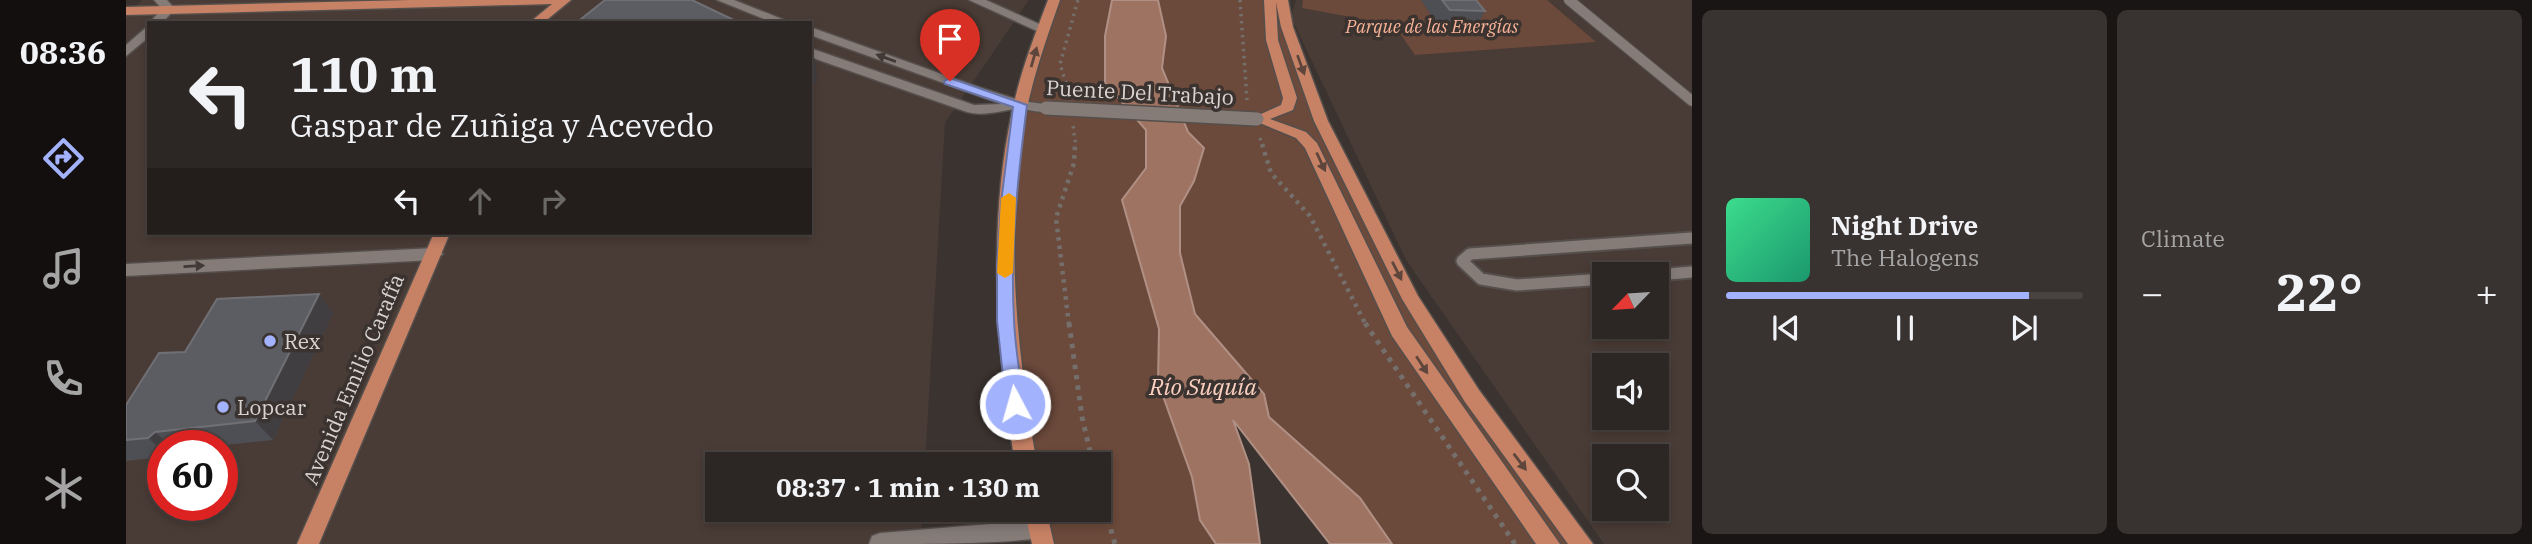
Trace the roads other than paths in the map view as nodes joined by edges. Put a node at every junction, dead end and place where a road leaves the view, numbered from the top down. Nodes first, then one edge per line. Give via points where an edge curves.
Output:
1 (553, 0) edge
2 (565, 0) edge
3 (723, 0) edge
4 (975, 0) edge
5 (1054, 0) edge
6 (1270, 0) edge
7 (1282, 0) edge
8 (1569, 0) edge
9 (505, 3) junction
10 (165, 4) edge
11 (126, 11) edge
12 (156, 21) edge
13 (532, 21) edge
14 (536, 21) edge
15 (781, 21) edge
16 (1042, 28) junction
17 (147, 31) edge
18 (812, 32) edge
19 (126, 52) edge
20 (812, 53) edge
21 (1692, 101) edge
22 (1020, 105) junction
23 (1264, 120) junction
24 (441, 235) edge
25 (1691, 240) edge
26 (434, 254) junction
27 (126, 270) edge
28 (1692, 272) edge
29 (1670, 274) edge
30 (1592, 280) edge
31 (1024, 452) edge
32 (1039, 528) edge
33 (308, 544) edge
34 (880, 544) edge
35 (1549, 544) edge
36 (1582, 544) edge

1 - 9 main road
2 - 14 main road
3 - 15 street
4 - 16 street
5 - 16 main road
6 - 23 main road via 1272,40 1290,98 1289,107
7 -> 36 main road via 1287,27 1321,121 1410,299 1472,396
8 - 21 lane
9 - 10 main road
9 - 13 main road via 527,12
10 - 11 main road
10 - 12 street
22 -> 16 main road
17 - 19 street
22 -> 18 street
20 - 22 street via 972,109
22 - 23 street, Puente Del Trabajo, bridge
22 - 31 main road via 1008,203 1005,321
23 -> 35 main road via 1301,135 1312,146 1399,331
24 - 26 main road, Avenida Emilio Caraffa
25 - 30 lane via 1470,254 1462,261 1481,279 1517,285
27 -> 26 street
26 - 33 main road, Avenida Emilio Caraffa
28 - 29 lane
32 - 34 street

